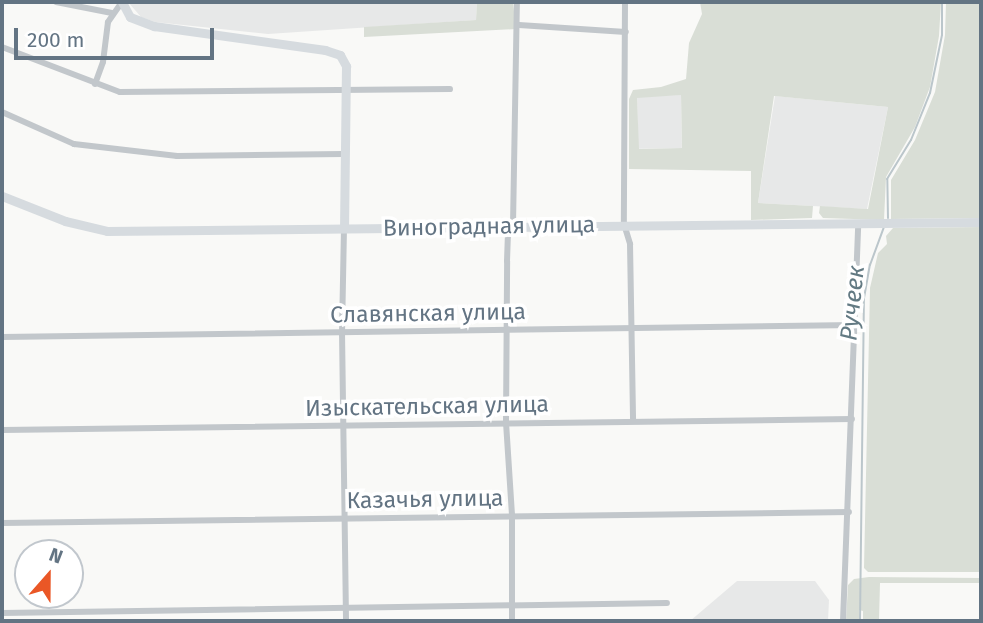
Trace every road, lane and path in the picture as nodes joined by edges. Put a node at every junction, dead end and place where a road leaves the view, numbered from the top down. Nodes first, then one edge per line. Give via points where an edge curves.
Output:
1 (56, 2) edge
2 (122, 2) edge
3 (517, 2) edge
4 (625, 2) edge
5 (112, 13) junction
6 (519, 25) junction
7 (626, 32) junction
8 (2, 47) edge
9 (95, 84) junction
10 (450, 89) dead end
11 (344, 92) junction
12 (2, 112) edge
13 (343, 154) junction
14 (2, 196) edge
15 (981, 222) edge
16 (624, 224) junction
17 (858, 224) junction
18 (513, 225) junction
19 (344, 228) junction
20 (855, 325) junction
21 (630, 328) junction
22 (508, 330) junction
23 (342, 332) junction
24 (2, 337) edge
25 (852, 419) junction
26 (633, 421) junction
27 (506, 423) junction
28 (344, 425) junction
29 (2, 430) edge
30 (849, 512) junction
31 (512, 515) junction
32 (346, 517) junction
33 (2, 523) edge
34 (667, 603) dead end
35 (512, 606) junction
36 (346, 608) junction
37 (2, 614) edge
38 (346, 621) edge
39 (512, 621) edge
40 (843, 621) edge

1 - 5 street
2 - 5 street
2 - 11 street via 130,18 154,26 333,51 346,66
3 - 6 street
4 - 7 street
5 - 9 street
6 - 7 street
6 - 18 street
7 - 16 street
8 - 9 street
9 - 11 street via 120,93
10 - 11 street
11 - 13 street
12 - 13 street via 74,144 177,156
13 - 19 street
14 - 19 street, Виноградная улица via 65,221 107,231
15 - 17 street, Виноградная улица
16 - 17 street, Виноградная улица
16 - 18 street, Виноградная улица
16 - 21 street via 630,244
17 - 20 street
18 - 19 street, Виноградная улица
18 - 22 street via 508,236
19 - 23 street
20 - 21 street, Славянская улица
20 - 25 street
21 - 22 street, Славянская улица
21 - 26 street
22 - 23 street, Славянская улица
22 - 27 street
23 - 24 street, Славянская улица
23 - 28 street
25 - 26 street, Изыскательская улица
25 - 30 street
26 - 27 street, Изыскательская улица
27 - 28 street, Изыскательская улица
27 - 31 street
28 - 29 street, Изыскательская улица
28 - 32 street
30 - 31 street, Казачья улица
30 - 40 street
31 - 32 street, Казачья улица
31 - 35 street
32 - 33 street, Казачья улица
32 - 36 street
34 - 35 street
35 - 36 street
35 - 39 street
36 - 37 street
36 - 38 street

